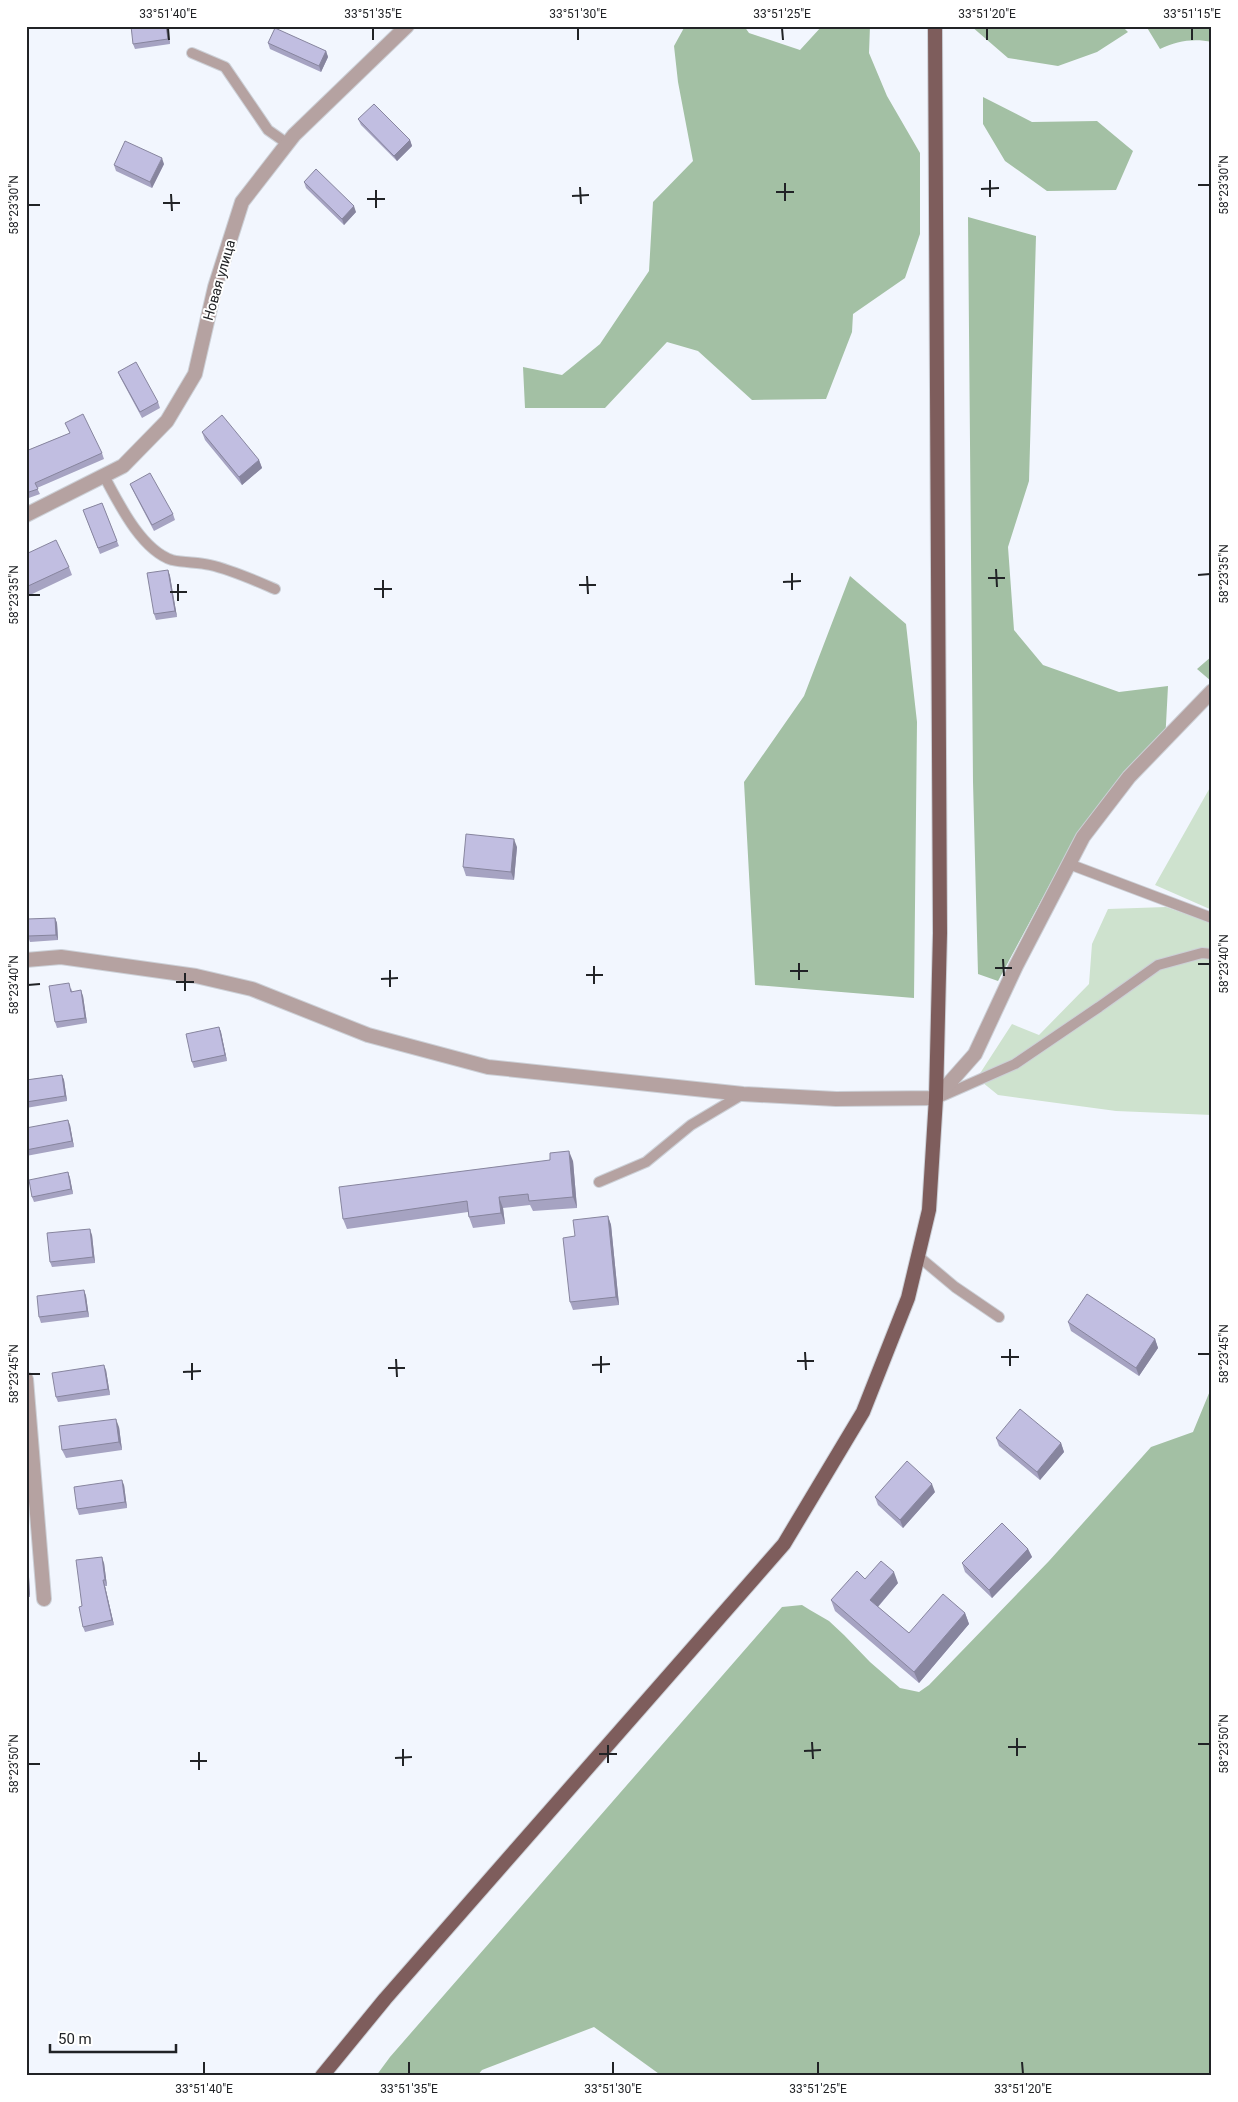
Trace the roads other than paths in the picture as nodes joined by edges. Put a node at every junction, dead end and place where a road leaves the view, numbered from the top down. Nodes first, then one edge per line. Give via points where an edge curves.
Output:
1 (407, 26) edge
2 (935, 26) edge
3 (192, 53) dead end
4 (288, 144) junction
5 (104, 476) junction
6 (26, 515) edge
7 (275, 589) dead end
8 (1212, 691) edge
9 (1069, 864) junction
10 (1212, 918) edge
11 (1212, 954) edge
12 (26, 960) edge
13 (742, 1094) junction
14 (936, 1098) junction
15 (599, 1182) dead end
16 (918, 1256) junction
17 (999, 1317) dead end
18 (26, 1379) edge
19 (44, 1599) dead end
20 (322, 2076) edge

1 - 4 street, Новая улица
2 - 14 main road via 940,933
3 - 4 lane via 225,67 268,130
4 - 5 street, Новая улица via 242,202 215,287 195,374 166,421 123,466
5 - 6 street, Новая улица
5 - 7 lane via 127,518 148,544 171,560 211,565
8 - 9 street via 1129,776 1083,837
9 - 10 lane
9 - 14 street via 1016,966 976,1054
11 - 14 lane via 1202,953 1158,965 1015,1064
12 - 13 street via 61,957 196,976 252,989 368,1035 488,1067
13 - 14 street via 836,1099
13 - 15 lane via 691,1125 646,1162
14 - 16 main road via 929,1210
16 - 17 lane via 955,1288
16 - 20 main road via 908,1298 863,1412 784,1544
18 - 19 street

